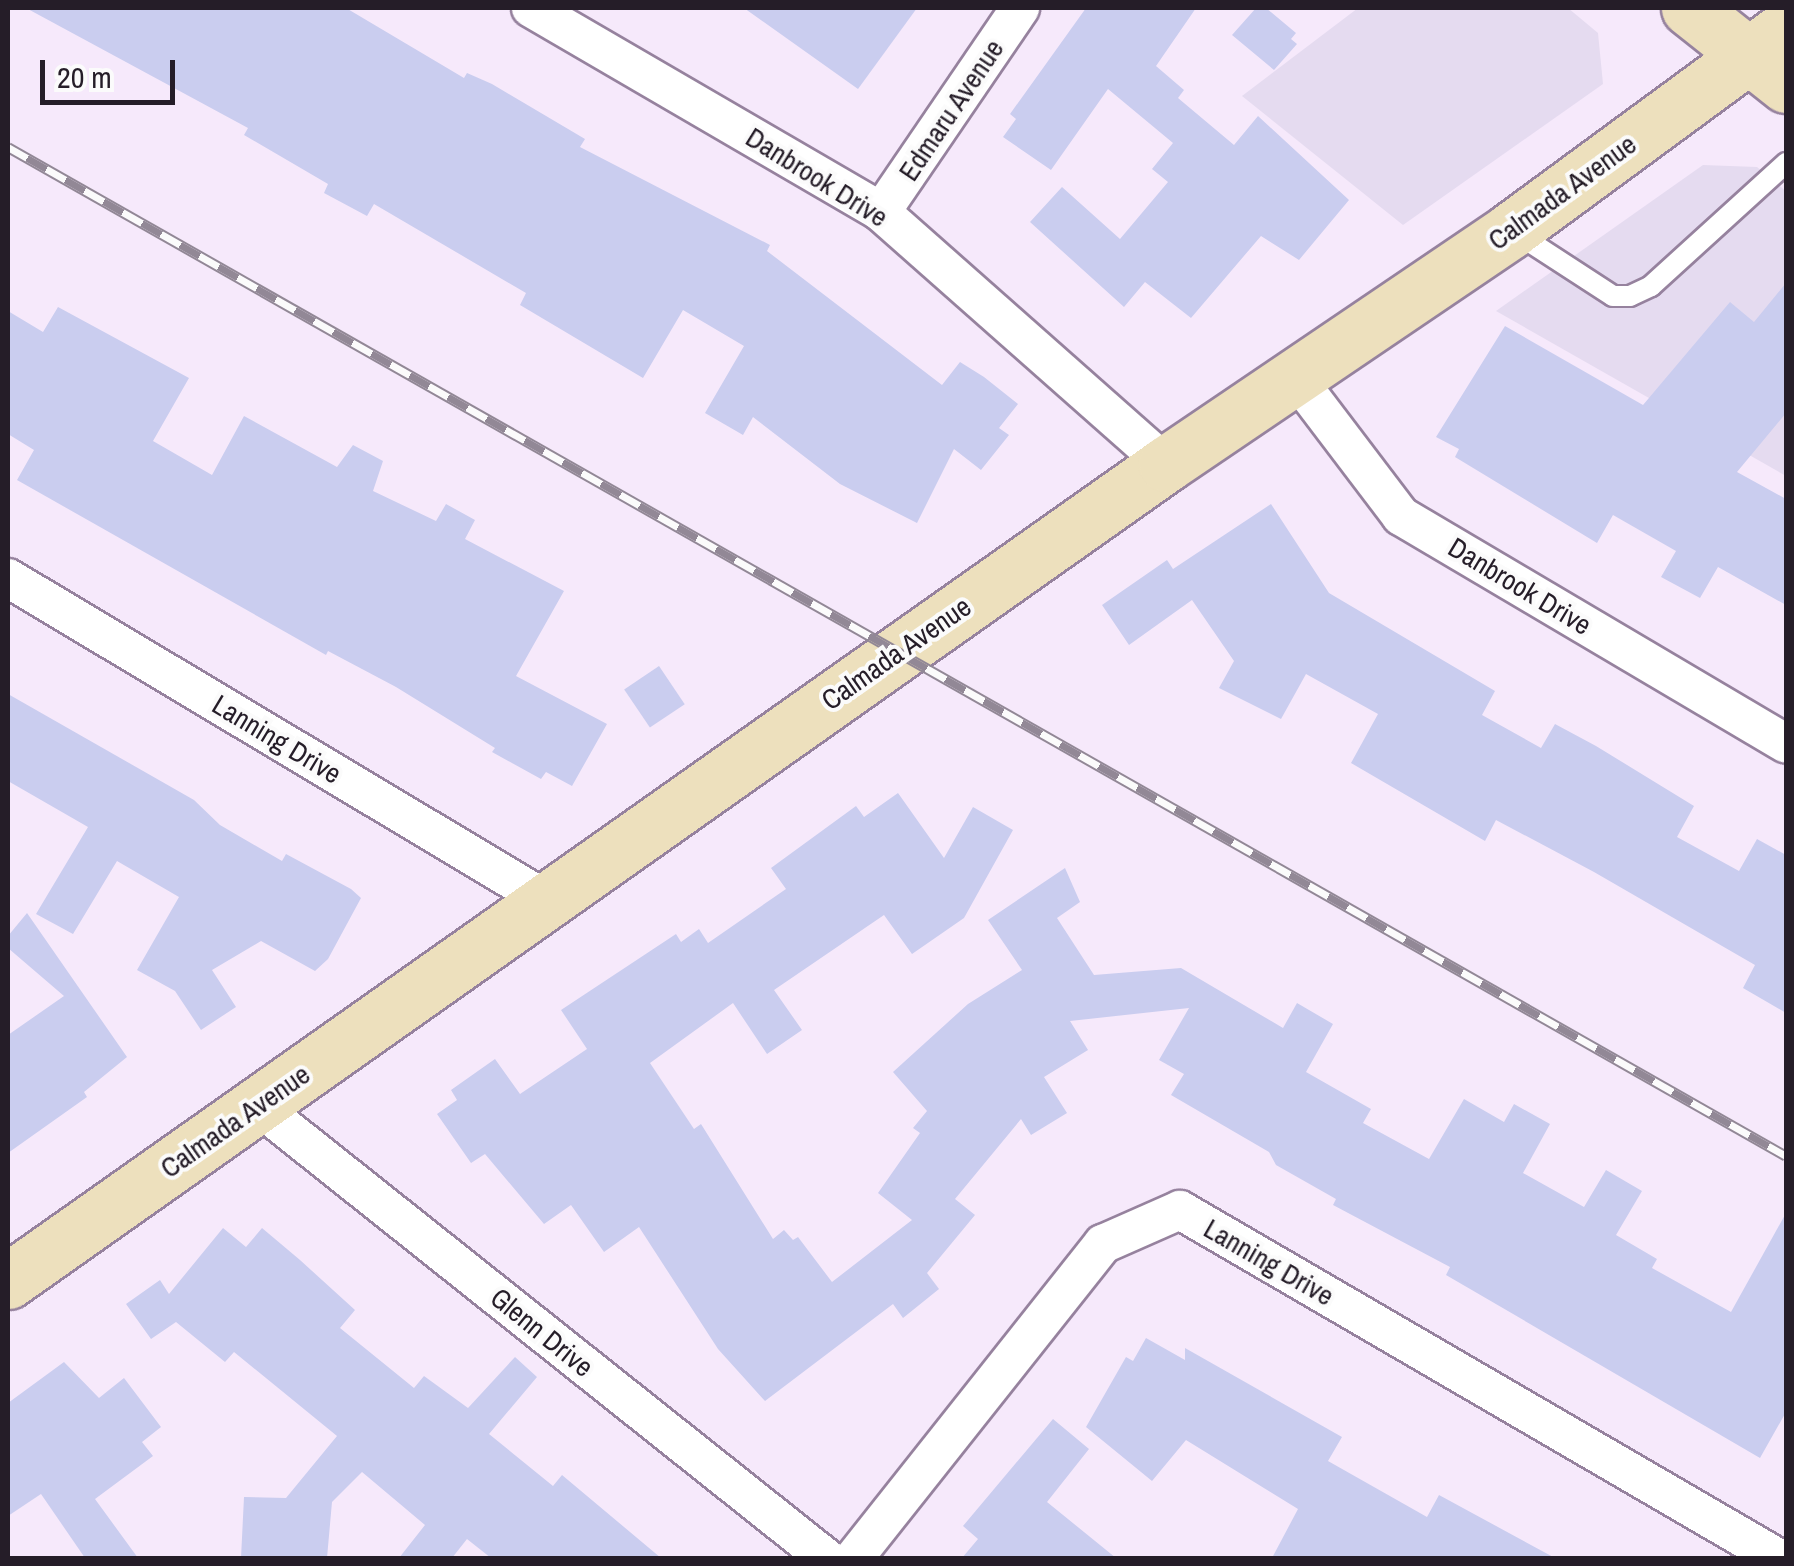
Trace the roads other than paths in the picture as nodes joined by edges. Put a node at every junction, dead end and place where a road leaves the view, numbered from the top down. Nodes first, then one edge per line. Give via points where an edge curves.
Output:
1 (531, 8) edge
2 (1020, 8) edge
3 (1689, 8) edge
4 (1774, 56) edge
5 (1786, 163) edge
6 (882, 212) junction
7 (1511, 230) junction
8 (1298, 379) junction
9 (1166, 464) junction
10 (8, 578) edge
11 (1786, 744) edge
12 (546, 900) junction
13 (258, 1106) junction
14 (8, 1281) edge
15 (826, 1558) edge
16 (854, 1558) edge
17 (1778, 1558) edge

1 - 6 street, Danbrook Drive
2 - 6 street, Edmaru Avenue
3 - 4 street
4 - 7 street, Calmada Avenue
5 - 7 lane via 1650,286 1630,296 1613,296
6 - 9 street, Danbrook Drive
7 - 8 street, Calmada Avenue
8 - 9 street, Calmada Avenue
8 - 11 street, Danbrook Drive via 1400,516
9 - 12 street, Calmada Avenue
10 - 12 street, Lanning Drive
12 - 13 street, Calmada Avenue
13 - 14 street, Calmada Avenue
13 - 15 street, Glenn Drive
16 - 17 street, Lanning Drive via 1103,1244 1180,1210

